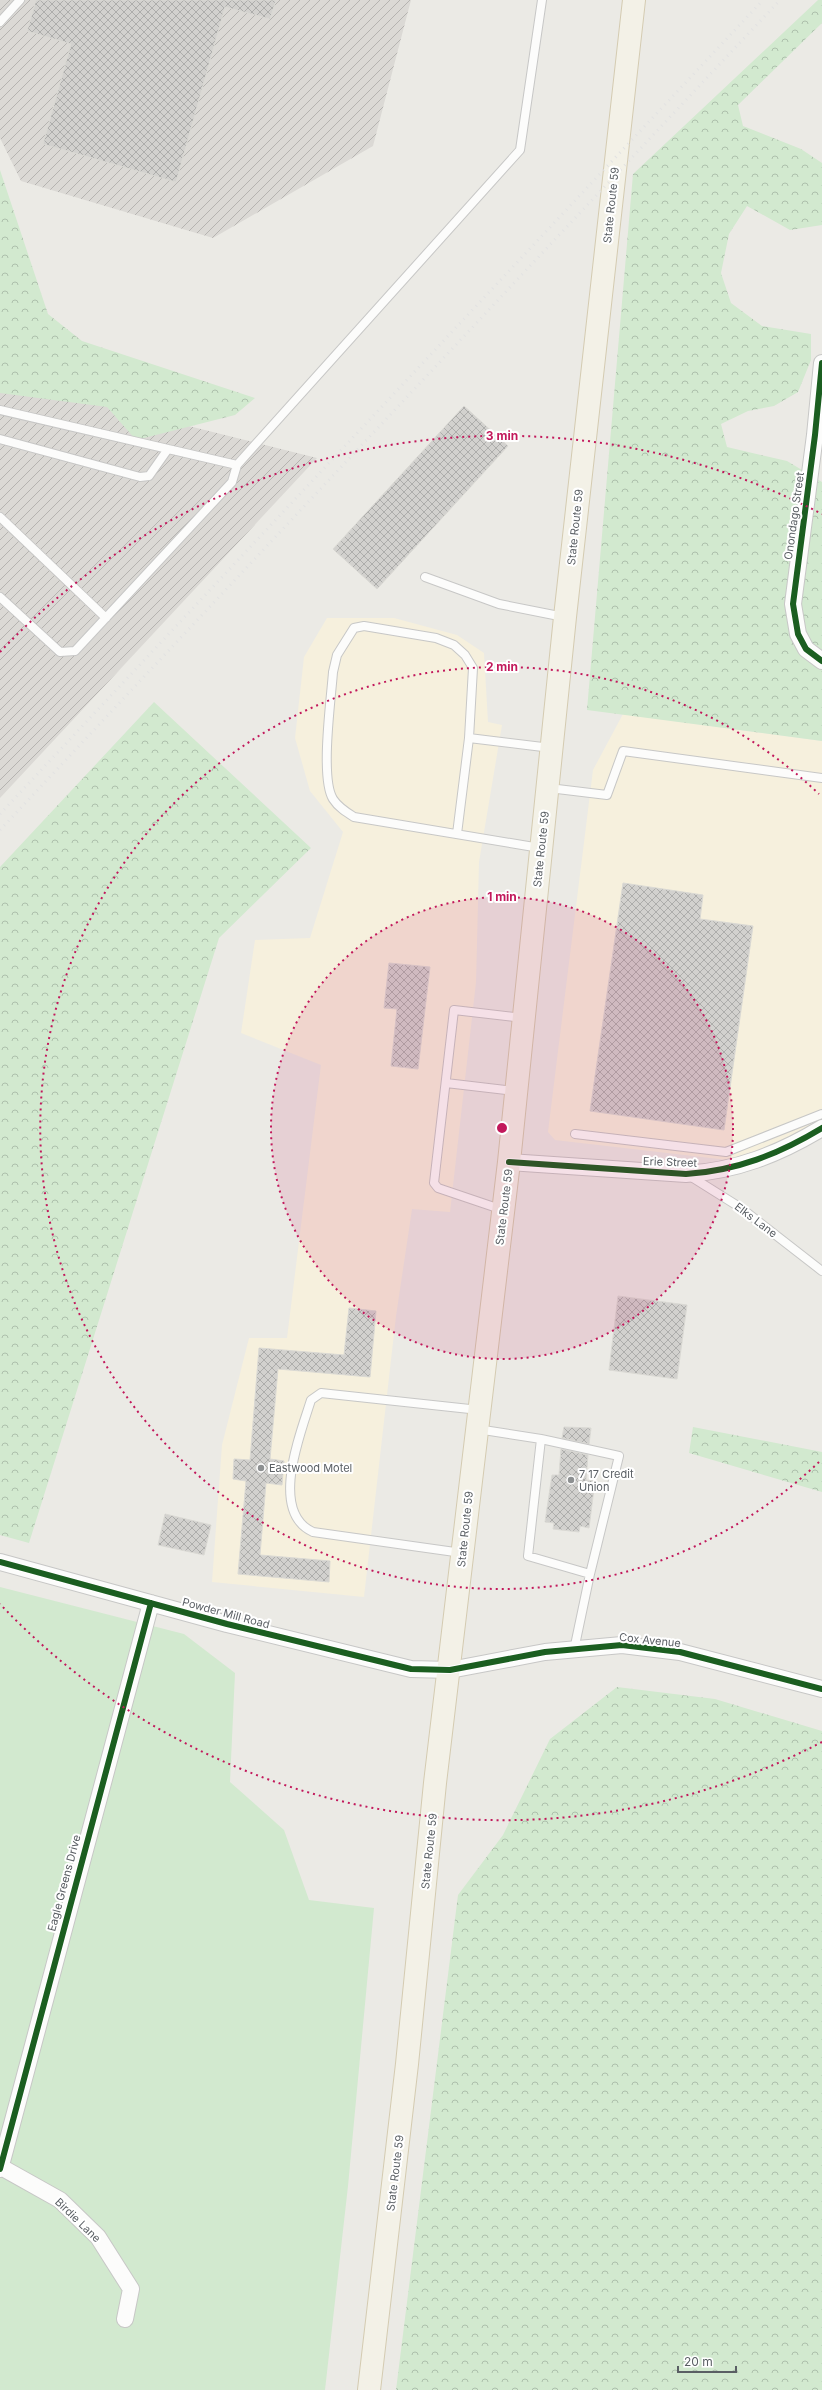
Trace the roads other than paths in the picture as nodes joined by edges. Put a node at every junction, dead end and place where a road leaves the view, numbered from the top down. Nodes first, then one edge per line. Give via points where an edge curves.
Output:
1 (20, 0) edge
2 (542, 0) edge
3 (634, 0) edge
4 (0, 22) edge
5 (822, 363) edge
6 (0, 410) edge
7 (0, 439) edge
8 (168, 450) junction
9 (237, 465) junction
10 (0, 517) edge
11 (424, 577) dead end
12 (0, 597) edge
13 (565, 617) junction
14 (106, 618) junction
15 (822, 661) edge
16 (469, 738) junction
17 (551, 748) junction
18 (822, 778) edge
19 (547, 788) junction
20 (457, 834) junction
21 (541, 848) junction
22 (524, 1018) junction
23 (446, 1083) junction
24 (516, 1091) junction
25 (822, 1114) edge
26 (822, 1128) edge
27 (575, 1134) dead end
28 (509, 1162) junction
29 (686, 1174) junction
30 (503, 1210) junction
31 (822, 1272) edge
32 (478, 1420) junction
33 (541, 1439) junction
34 (463, 1554) junction
35 (0, 1562) edge
36 (590, 1574) junction
37 (151, 1603) junction
38 (574, 1650) junction
39 (450, 1670) junction
40 (822, 1688) edge
41 (1, 2168) edge
42 (125, 2319) dead end
43 (369, 2390) edge

1 - 4 lane
2 - 9 lane via 520,150
3 - 13 main road, State Route 59
5 - 15 street, Onondago Street via 793,604 798,634 806,649
6 - 8 lane
7 - 8 lane via 140,477 150,476
8 - 9 lane
9 - 14 lane via 232,482
10 - 14 lane
11 - 13 lane via 499,604
12 - 14 lane via 60,652 75,651
13 - 17 main road, State Route 59
16 - 17 lane
16 - 20 lane
16 - 20 lane via 473,668 465,655 454,645 436,638 364,626 354,628 337,655 333,672 327,777 332,798 341,809 354,817
17 - 19 main road, State Route 59
18 - 19 lane via 623,751 607,795
19 - 21 main road, State Route 59
20 - 21 lane
21 - 22 main road, State Route 59
22 - 23 lane via 454,1010
22 - 24 main road, State Route 59
23 - 24 lane
23 - 30 lane via 434,1183 438,1188
24 - 28 main road, State Route 59
25 - 27 lane via 726,1152
26 - 29 street, Erie Street via 779,1152 743,1165
28 - 29 street, Erie Street
28 - 30 main road, State Route 59
29 - 31 lane, Elks Lane via 741,1208
30 - 32 main road, State Route 59
32 - 33 lane
32 - 34 main road, State Route 59
32 - 34 lane via 321,1393 311,1400 290,1481 290,1506 296,1520 313,1532
33 - 36 lane via 528,1556
33 - 36 lane via 619,1456
34 - 39 main road, State Route 59
35 - 37 street, Powder Mill Road
36 - 38 lane
37 - 39 street, Powder Mill Road via 411,1669
37 - 41 street, Eagle Greens Drive via 60,1936
38 - 39 street, Cox Avenue via 545,1652
38 - 40 street, Cox Avenue via 622,1645 680,1652
39 - 43 main road, State Route 59
41 - 42 street, Birdie Lane via 60,2200 98,2237 131,2289

